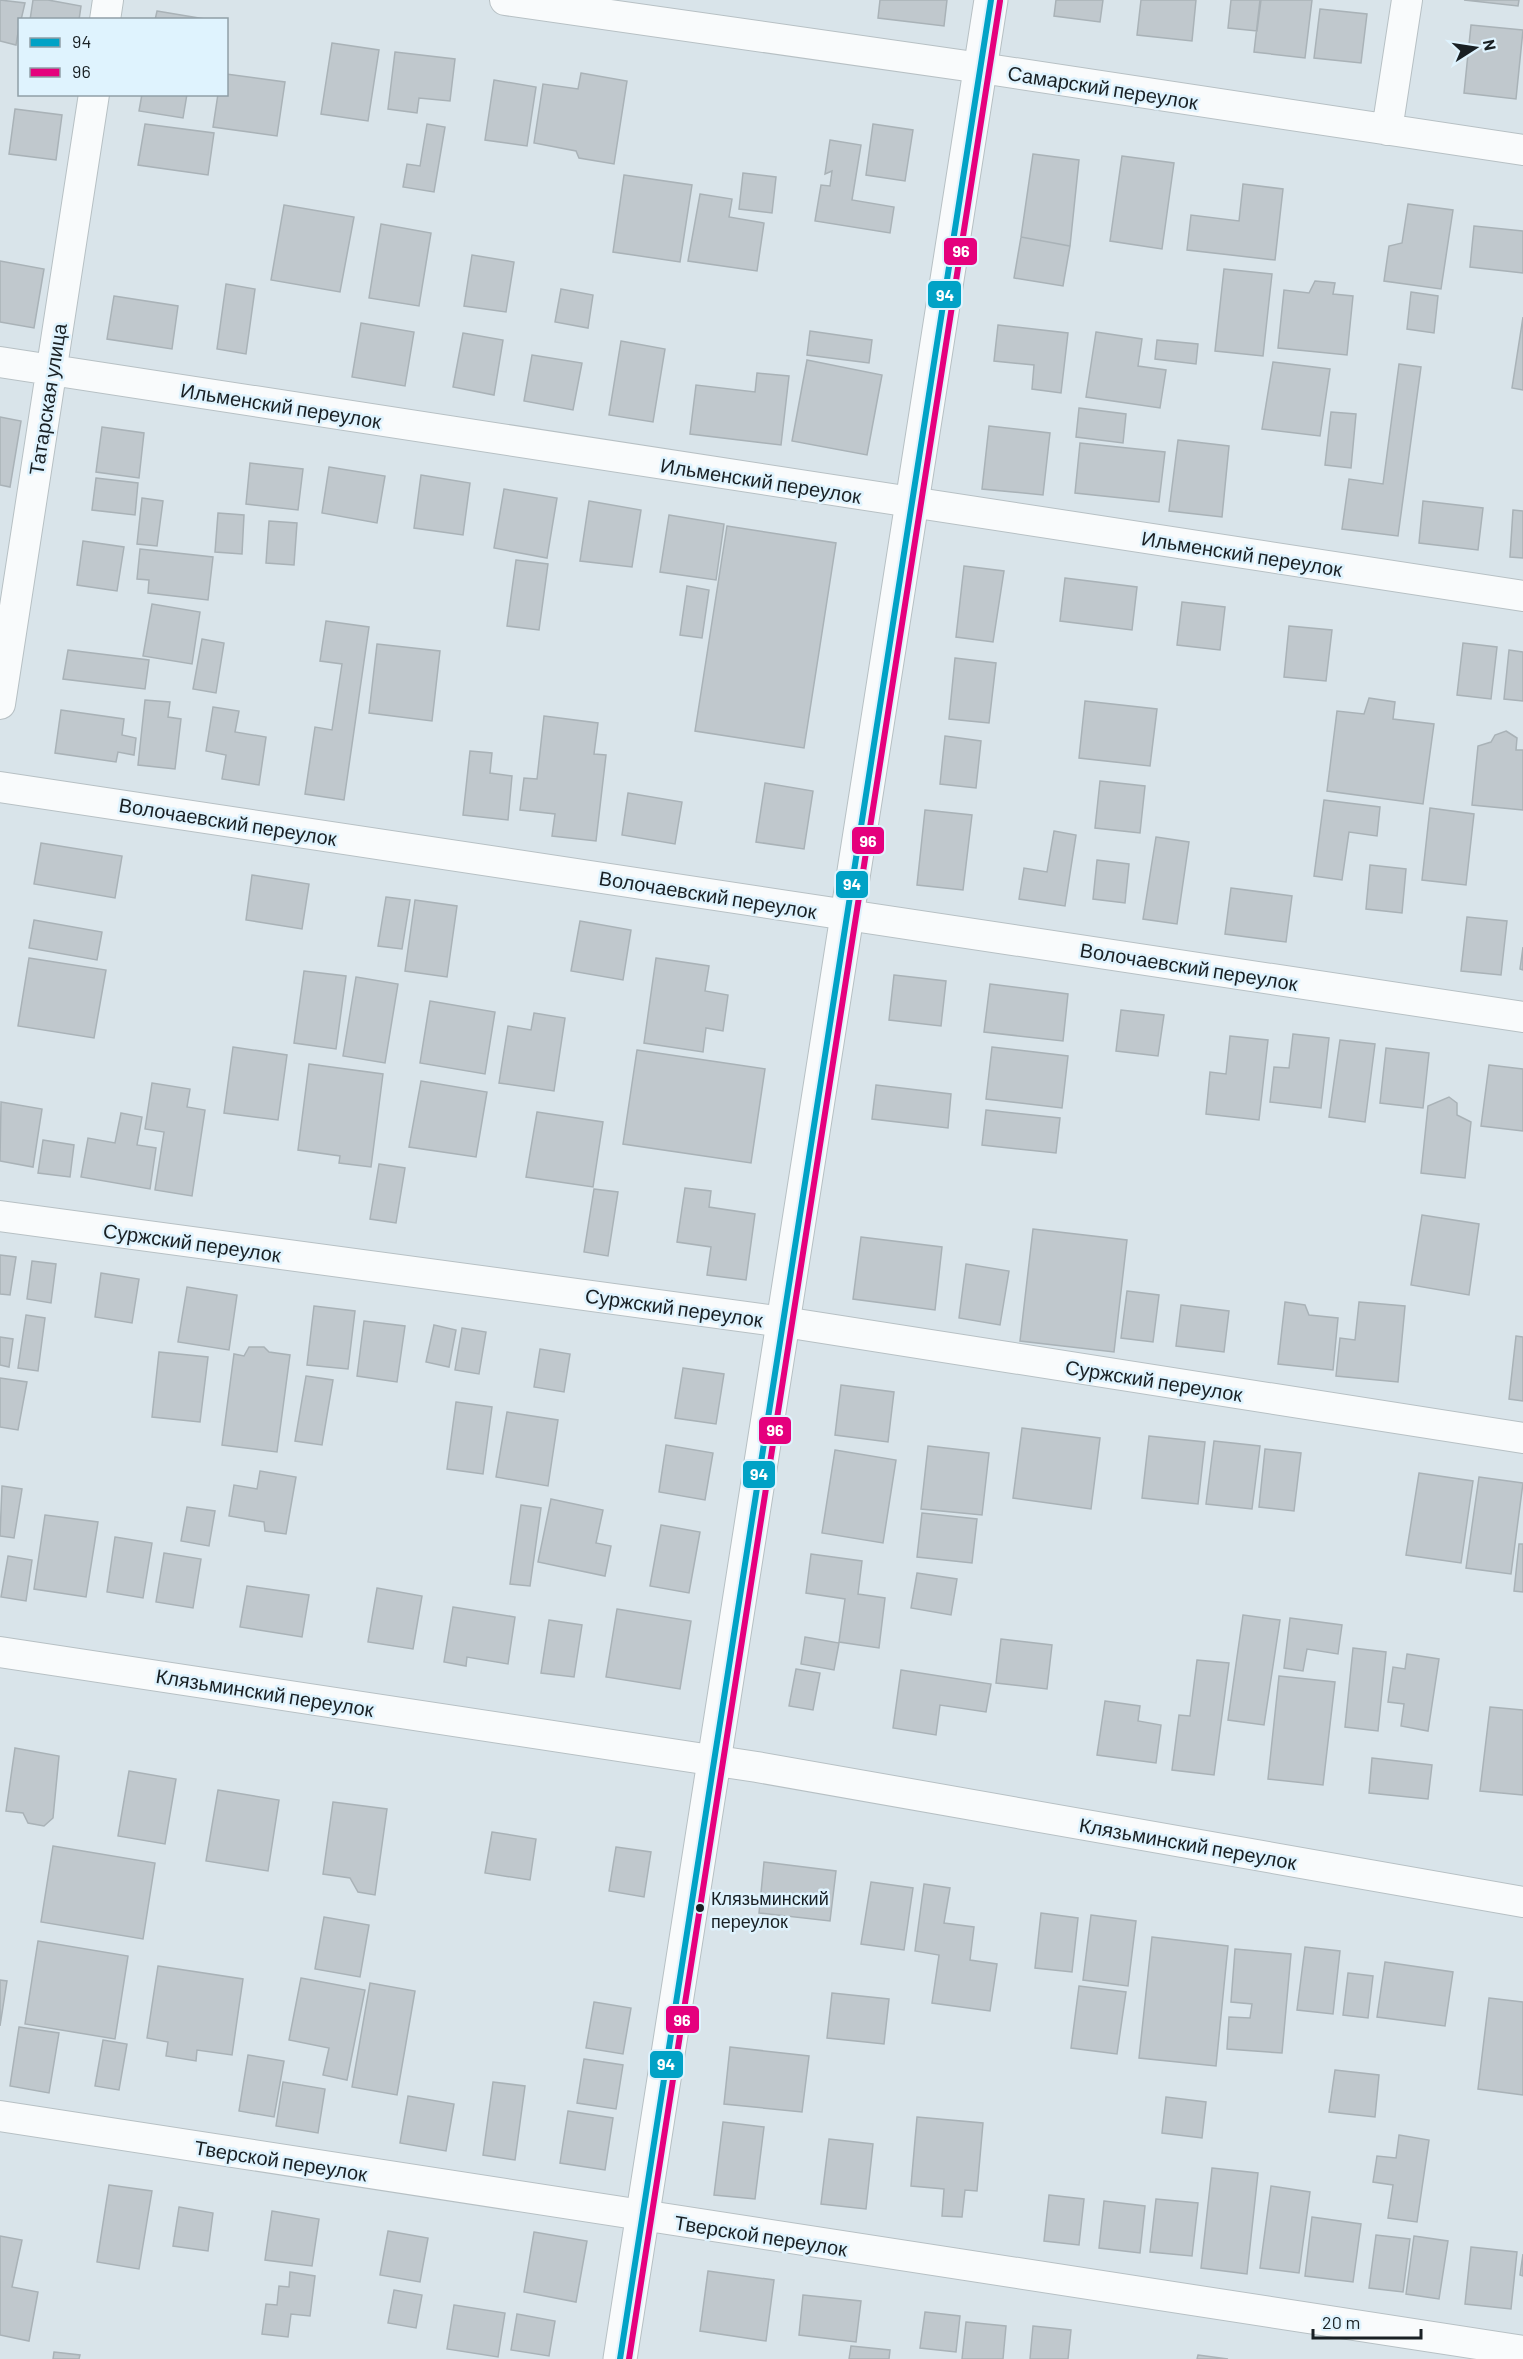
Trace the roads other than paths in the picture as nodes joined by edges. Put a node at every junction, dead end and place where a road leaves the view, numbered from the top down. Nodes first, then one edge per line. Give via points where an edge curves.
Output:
1 (108, 0) edge
2 (505, 0) edge
3 (991, 0) edge
4 (1407, 0) edge
5 (639, 10) edge
6 (105, 18) edge
7 (981, 69) junction
8 (94, 96) edge
9 (1387, 130) junction
10 (1523, 150) edge
11 (0, 362) edge
12 (52, 369) junction
13 (912, 503) junction
14 (1523, 596) edge
15 (0, 704) edge
16 (0, 787) edge
17 (848, 915) junction
18 (1523, 1017) edge
19 (0, 1216) edge
20 (784, 1322) junction
21 (1523, 1438) edge
22 (0, 1652) edge
23 (715, 1761) junction
24 (1523, 1902) edge
25 (0, 2116) edge
26 (643, 2217) junction
27 (1523, 2351) edge
28 (620, 2359) edge

1 - 6 street
2 - 5 street, Самарский переулок
3 - 7 main road
4 - 9 street
5 - 7 street, Самарский переулок
7 - 9 street, Самарский переулок
7 - 13 main road
8 - 12 street, Татарская улица
9 - 10 street, Самарский переулок
11 - 12 street, Ильменский переулок
12 - 13 street, Ильменский переулок
12 - 15 street, Татарская улица
13 - 14 street, Ильменский переулок
13 - 17 main road
16 - 17 street, Волочаевский переулок
17 - 18 street, Волочаевский переулок
17 - 20 main road
19 - 20 street, Суржский переулок
20 - 21 street, Суржский переулок
20 - 23 main road
22 - 23 street, Клязьминский переулок
23 - 24 street, Клязьминский переулок
23 - 26 main road
25 - 26 street, Тверской переулок
26 - 27 street, Тверской переулок
26 - 28 main road

